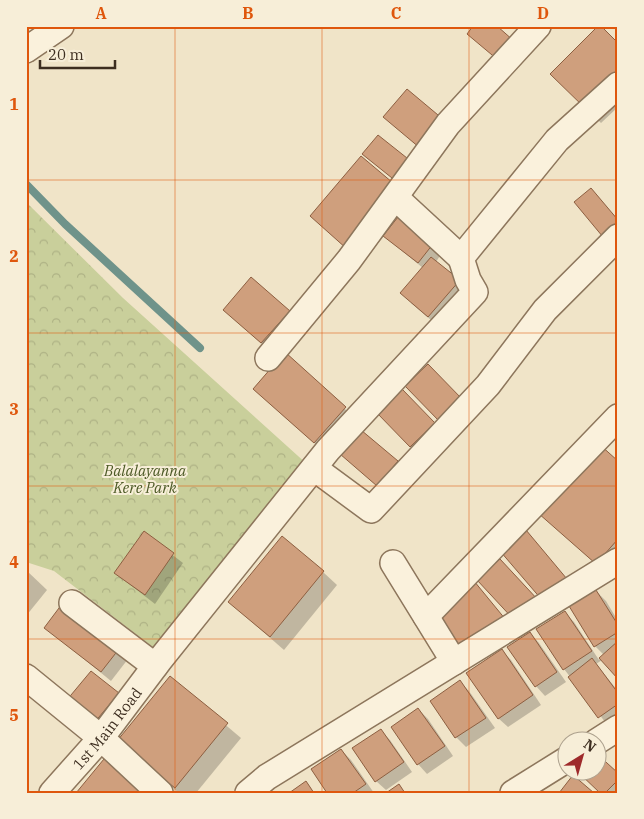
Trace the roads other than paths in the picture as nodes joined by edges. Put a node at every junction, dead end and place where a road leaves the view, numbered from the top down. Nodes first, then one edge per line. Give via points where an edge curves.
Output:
1 (61, 26) edge
2 (538, 26) edge
3 (26, 50) edge
4 (618, 85) edge
5 (396, 198) junction
6 (618, 237) edge
7 (461, 258) junction
8 (268, 358) dead end
9 (613, 430) edge
10 (314, 468) junction
11 (618, 561) edge
12 (393, 563) dead end
13 (72, 603) dead end
14 (426, 616) junction
15 (454, 662) junction
16 (157, 663) junction
17 (26, 677) edge
18 (101, 738) junction
19 (556, 766) edge
20 (52, 793) edge
21 (160, 793) edge
22 (248, 793) edge
23 (512, 793) edge

1 - 3 street
2 - 5 street via 448,124
4 - 7 street via 557,140
5 - 7 street
5 - 8 street
6 - 10 street via 545,310 488,384 371,510
7 - 10 street, 1st Main Road via 475,292
9 - 14 street
10 - 16 street, 1st Main Road
11 - 15 street
12 - 14 street
13 - 16 street
14 - 15 street
15 - 22 street via 267,777
16 - 18 street, 1st Main Road
17 - 18 street
18 - 20 street, 1st Main Road
18 - 21 street
19 - 23 street

